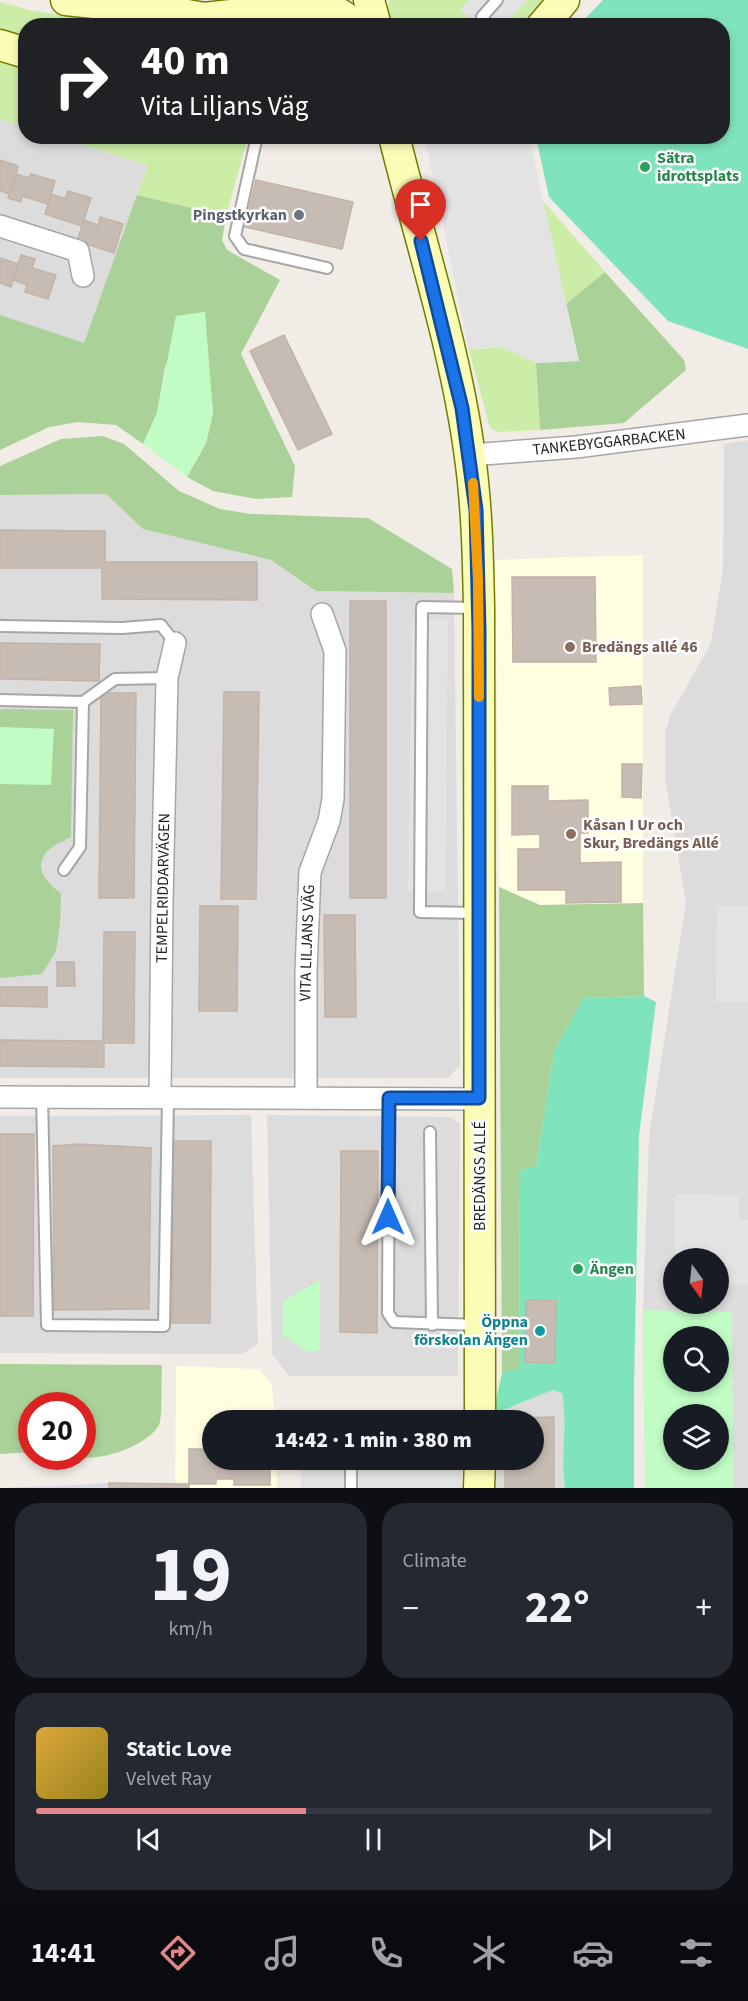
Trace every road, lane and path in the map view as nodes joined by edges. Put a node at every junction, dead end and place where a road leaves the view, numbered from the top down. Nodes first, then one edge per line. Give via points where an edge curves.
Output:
1 (66, 0) edge
2 (246, 0) edge
3 (348, 0) edge
4 (369, 0) edge
5 (497, 0) edge
6 (564, 0) edge
7 (149, 8) junction
8 (204, 18) edge
9 (204, 18) edge
10 (346, 18) edge
11 (352, 18) edge
12 (373, 18) edge
13 (483, 18) edge
14 (549, 18) edge
15 (0, 45) edge
16 (18, 51) edge
17 (255, 144) edge
18 (396, 144) edge
19 (0, 226) edge
20 (327, 268) dead end
21 (83, 276) dead end
22 (748, 425) edge
23 (470, 455) junction
24 (478, 608) junction
25 (322, 614) dead end
26 (0, 626) edge
27 (175, 643) joint
28 (167, 678) junction
29 (0, 700) edge
30 (83, 702) junction
31 (64, 870) dead end
32 (480, 913) junction
33 (0, 1096) edge
34 (42, 1096) junction
35 (164, 1098) junction
36 (306, 1098) junction
37 (389, 1098) junction
38 (479, 1098) junction
39 (430, 1132) dead end
40 (432, 1324) junction
41 (481, 1325) junction
42 (480, 1410) edge
43 (351, 1470) edge
44 (480, 1470) edge
45 (351, 1488) edge
46 (479, 1488) edge

1 - 7 street
2 - 7 street
3 - 11 street
4 - 12 street
5 - 13 lane
6 - 14 street
7 - 8 street
9 - 10 street via 310,6 326,7
15 - 16 street
17 - 20 lane via 236,236 244,249
18 - 23 street, BREDÄNGS ALLÉ via 451,357
19 - 21 street via 78,251
22 - 23 street, TANKEBYGGARBACKEN via 576,447
23 - 24 street, BREDÄNGS ALLÉ via 477,526
24 - 32 street, BREDÄNGS ALLÉ
24 - 32 lane via 422,607 420,912
25 - 36 street, VITA LILJANS VÄG via 335,651 333,799 310,872
26 - 27 lane, TEMPELRIDDARVÄGEN via 161,625
27 - 28 street, TEMPELRIDDARVÄGEN
28 - 30 lane via 116,679
28 - 35 street, TEMPELRIDDARVÄGEN via 162,902
29 - 30 lane
30 - 31 lane via 80,847
32 - 38 street, BREDÄNGS ALLÉ
33 - 34 street
34 - 35 street
34 - 35 lane via 47,1325 67,1326 164,1326
35 - 36 street
36 - 37 street
37 - 38 street
37 - 40 lane via 388,1313 394,1322
38 - 41 street, BREDÄNGS ALLÉ
39 - 40 lane
40 - 41 lane
41 - 42 street, BREDÄNGS ALLÉ
43 - 45 lane
44 - 46 street

